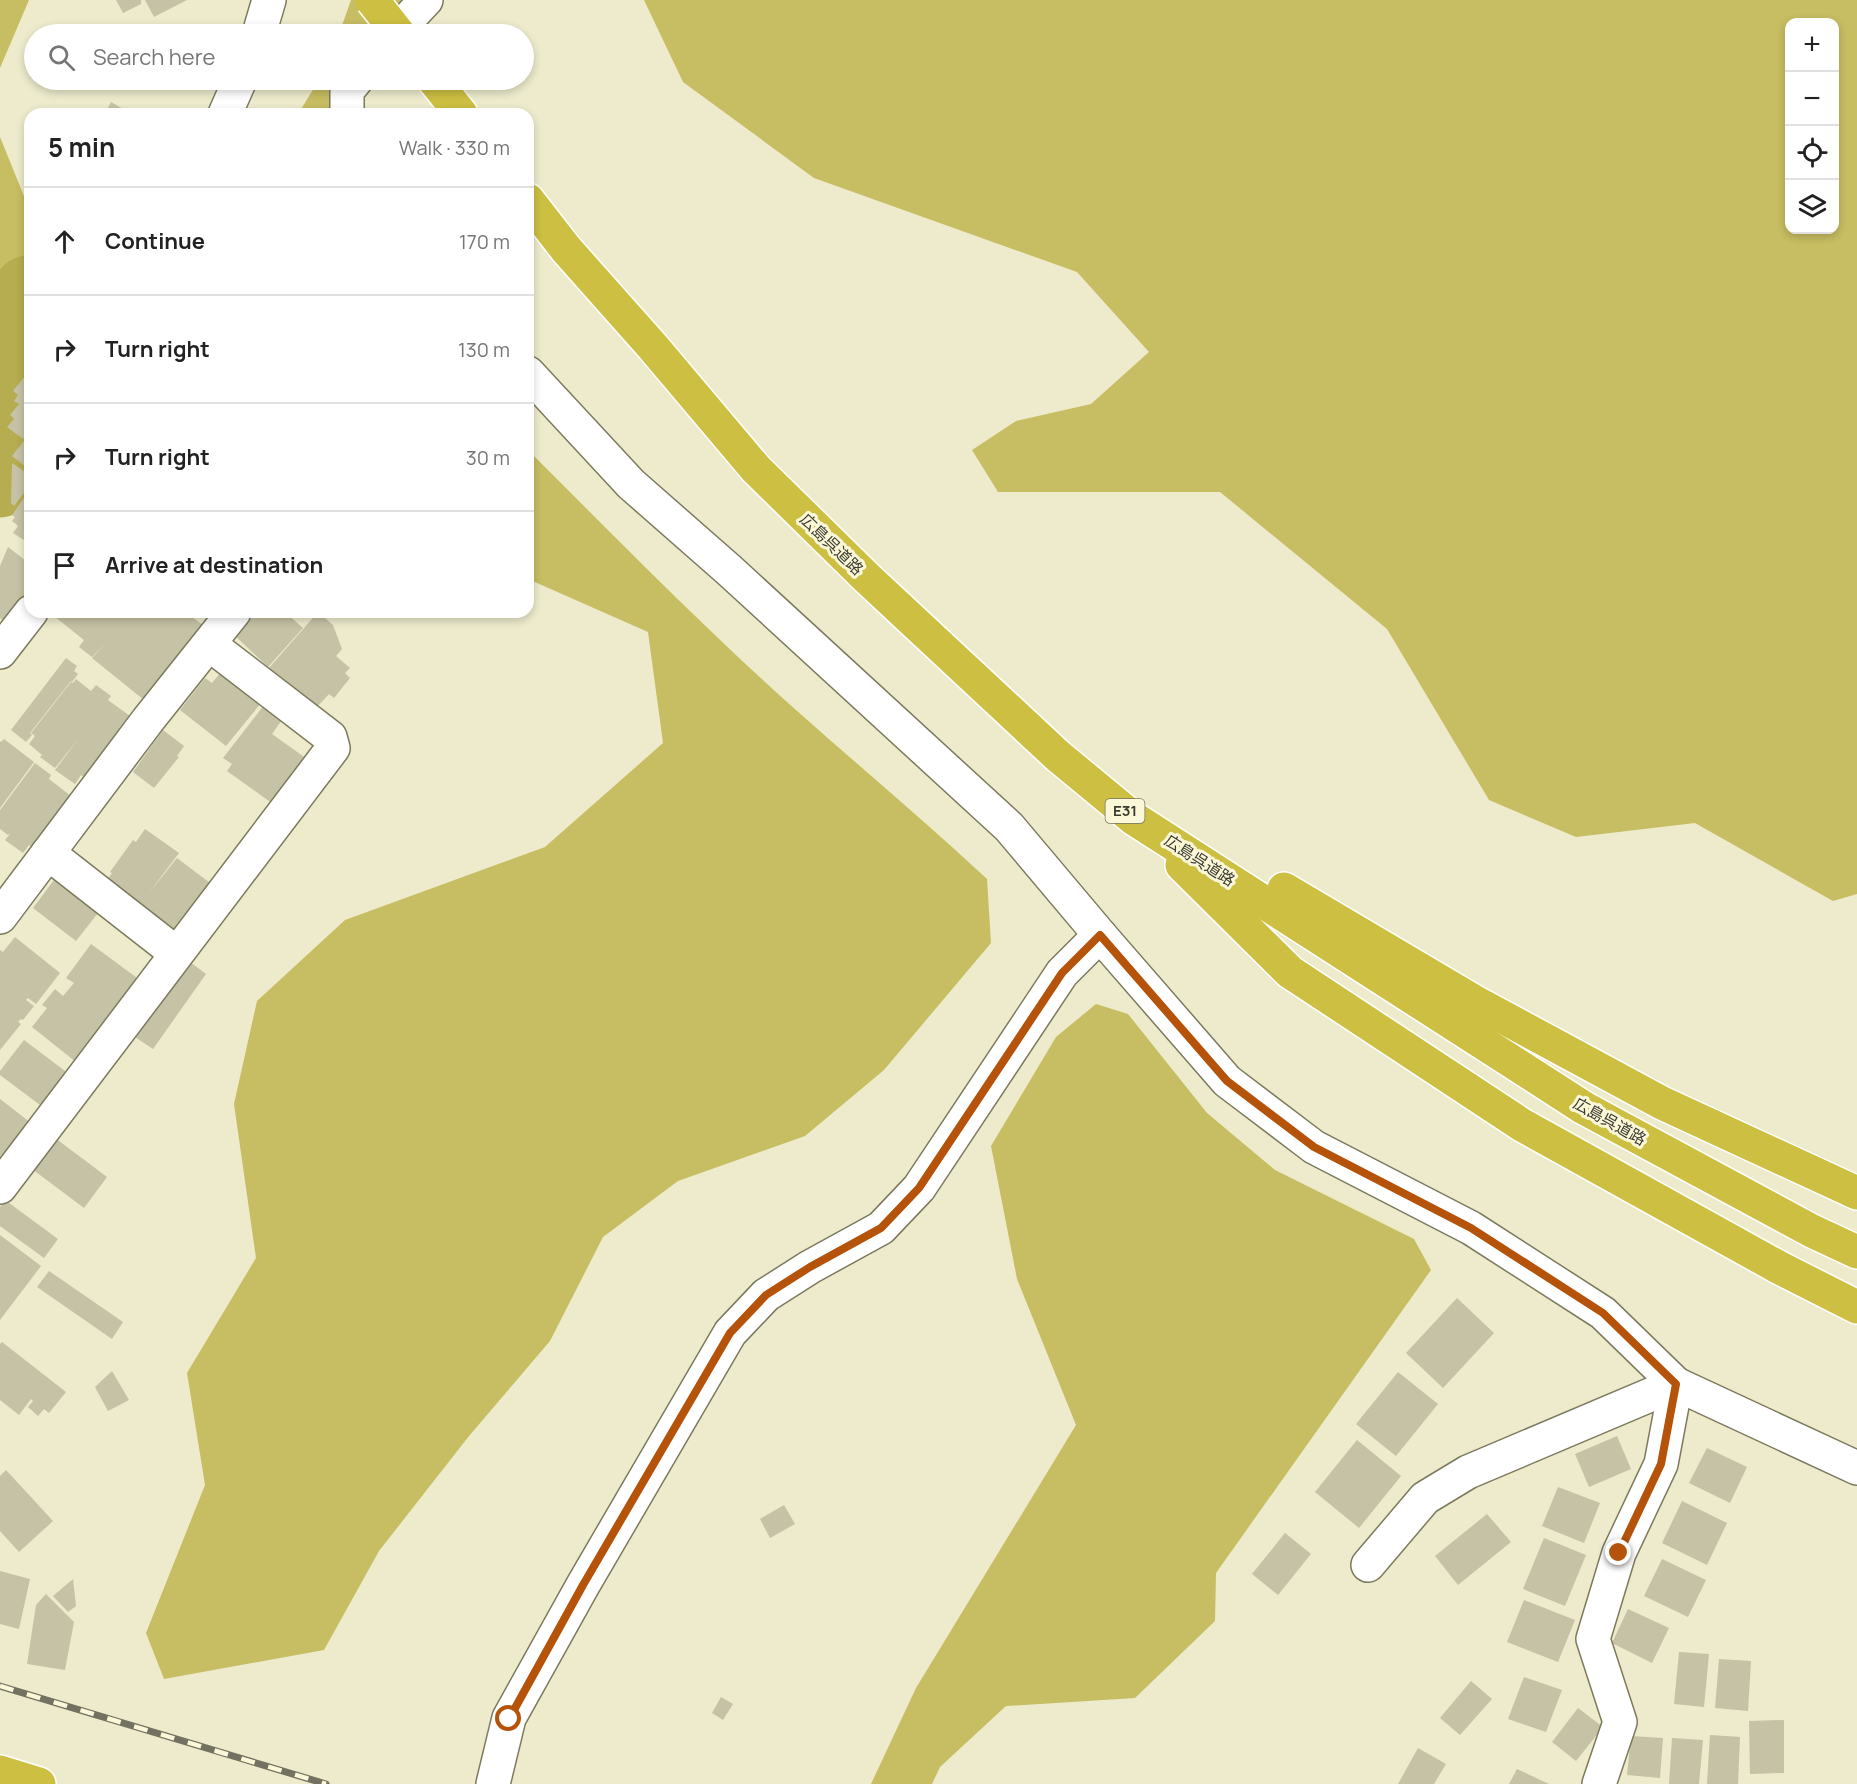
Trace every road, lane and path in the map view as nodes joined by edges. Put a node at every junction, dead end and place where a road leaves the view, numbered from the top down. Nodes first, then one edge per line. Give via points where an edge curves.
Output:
1 (269, 0) edge
2 (372, 0) edge
3 (426, 0) edge
4 (262, 24) edge
5 (391, 24) edge
6 (403, 24) edge
7 (236, 90) edge
8 (346, 90) edge
9 (442, 90) edge
10 (228, 108) edge
11 (347, 108) edge
12 (456, 108) edge
13 (534, 208) edge
14 (534, 380) edge
15 (26, 618) edge
16 (229, 618) edge
17 (209, 644) junction
18 (0, 652) edge
19 (1058, 756) junction
20 (1133, 818) junction
21 (48, 853) junction
22 (0, 917) edge
23 (1100, 935) junction
24 (176, 953) junction
25 (0, 1186) edge
26 (1857, 1193) edge
27 (1857, 1252) edge
28 (1857, 1307) edge
29 (1676, 1384) junction
30 (1857, 1468) edge
31 (1368, 1565) dead end
32 (0, 1772) edge
33 (39, 1784) edge
34 (493, 1784) edge
35 (1599, 1784) edge

1 - 4 street
2 - 5 highway, bridge
3 - 6 street
7 - 10 street
8 - 11 street
9 - 12 highway
13 - 19 highway, 広島呉道路 / E31 via 756,469
14 - 23 street via 630,484 1009,827
15 - 18 street
16 - 17 street
17 - 21 street
17 - 24 street via 330,737 333,748
19 - 20 highway, 広島呉道路 / E31
19 - 26 highway via 1475,1002 1662,1103
20 - 27 highway, 広島呉道路 / E31 via 1584,1108
20 - 28 highway via 1290,972 1522,1125
21 - 22 street
21 - 24 street
23 - 29 street via 1227,1081 1314,1147 1471,1228 1603,1313
23 - 34 street via 1062,973 919,1188 881,1228 766,1295 730,1333 509,1719
24 - 25 street
29 - 30 street
29 - 31 street via 1468,1472 1425,1498
29 - 35 street via 1661,1464 1619,1553 1593,1639 1620,1722
32 - 33 highway

